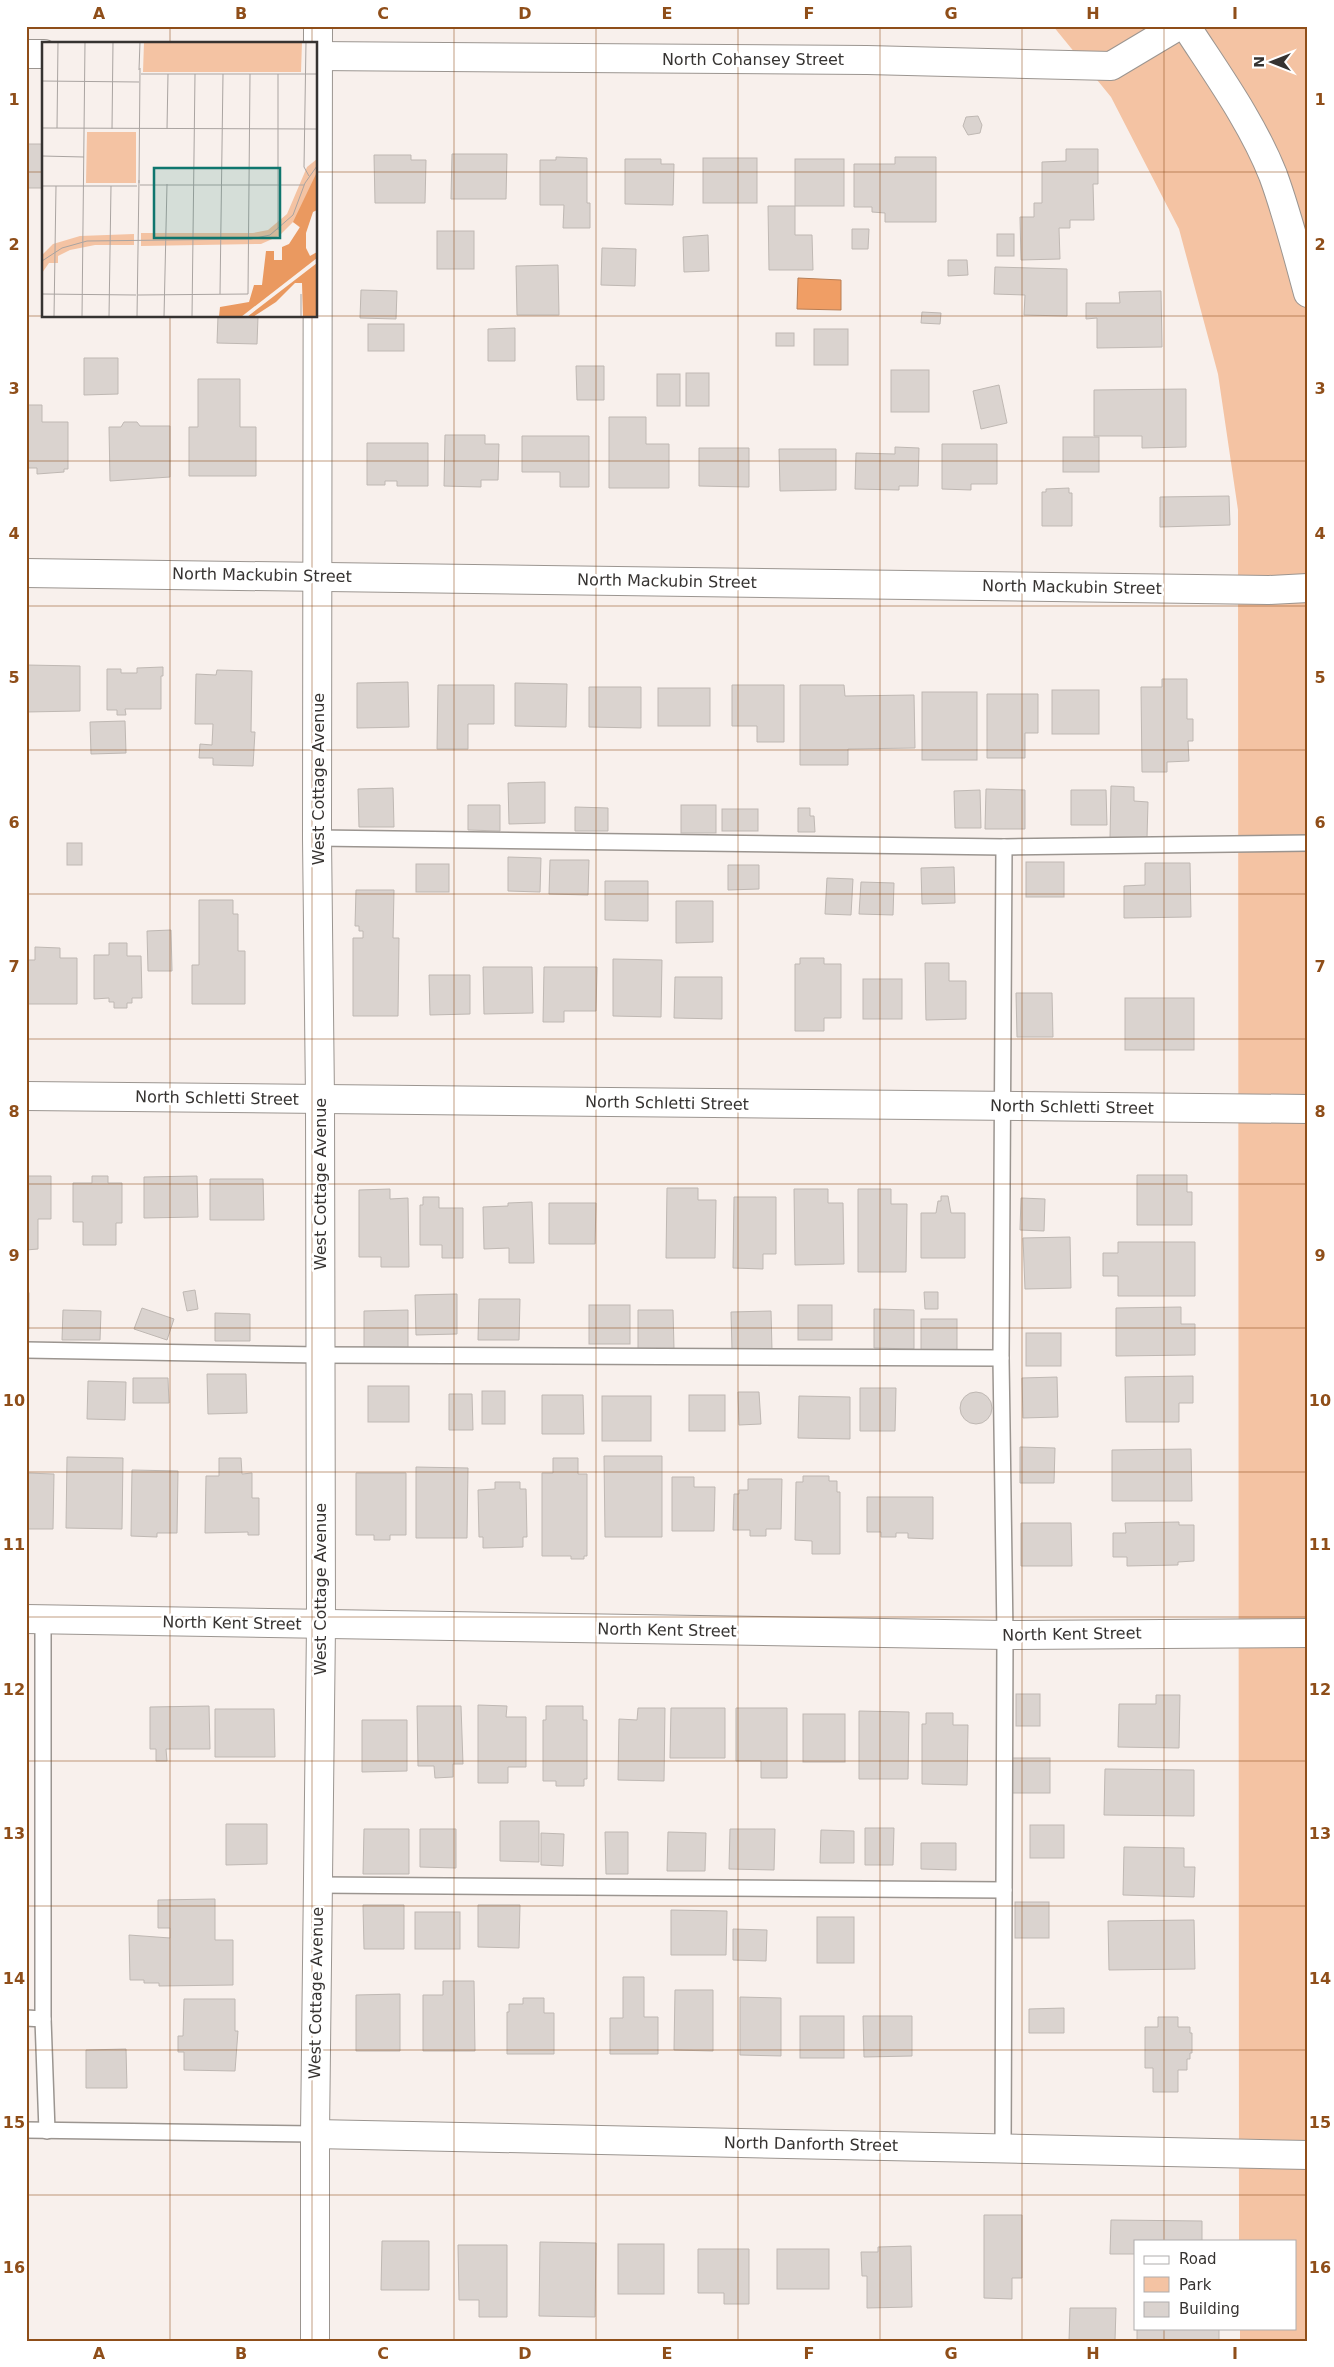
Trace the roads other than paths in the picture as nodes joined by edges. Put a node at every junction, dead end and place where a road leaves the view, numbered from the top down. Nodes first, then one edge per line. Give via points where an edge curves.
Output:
1 (318, 26) edge
2 (1178, 26) edge
3 (1186, 26) edge
4 (317, 42) edge
5 (26, 54) edge
6 (42, 54) edge
7 (318, 56) edge
8 (1308, 293) edge
9 (318, 316) edge
10 (26, 573) edge
11 (319, 576) junction
12 (1308, 588) edge
13 (317, 838) junction
14 (1308, 843) edge
15 (1004, 846) junction
16 (26, 1096) edge
17 (320, 1099) junction
18 (1004, 1106) junction
19 (1308, 1110) edge
20 (26, 1350) edge
21 (320, 1355) junction
22 (1001, 1358) junction
23 (34, 1619) edge
24 (320, 1625) junction
25 (1308, 1633) edge
26 (1005, 1635) junction
27 (318, 1886) junction
28 (1004, 1890) junction
29 (26, 2018) edge
30 (43, 2019) junction
31 (26, 2130) edge
32 (47, 2131) junction
33 (315, 2134) junction
34 (1003, 2148) junction
35 (1308, 2155) edge
36 (315, 2341) edge

1 - 4 street, West Cottage Avenue
2 - 7 street, North Cohansey Street via 1111,66 867,60
3 - 8 street via 1246,119 1272,174
5 - 6 street
9 - 11 street, West Cottage Avenue
10 - 11 street, North Mackubin Street
11 - 12 street, North Mackubin Street via 1259,590
11 - 13 street, West Cottage Avenue
13 - 15 lane
13 - 17 street, West Cottage Avenue
14 - 15 lane
15 - 18 lane
16 - 17 street, North Schletti Street
17 - 18 street, North Schletti Street
17 - 21 street, West Cottage Avenue
18 - 19 street, North Schletti Street
18 - 22 lane
20 - 21 lane
21 - 22 lane
21 - 24 street, West Cottage Avenue
22 - 26 lane
23 - 24 street, North Kent Street
23 - 30 lane
24 - 26 street, North Kent Street
24 - 27 street, West Cottage Avenue
25 - 26 street, North Kent Street
26 - 28 lane
27 - 28 lane
27 - 33 street, West Cottage Avenue
28 - 34 lane
29 - 30 lane
30 - 32 lane
31 - 32 lane
32 - 33 lane
33 - 34 street, North Danforth Street
33 - 36 street, West Cottage Avenue
34 - 35 street, North Danforth Street

